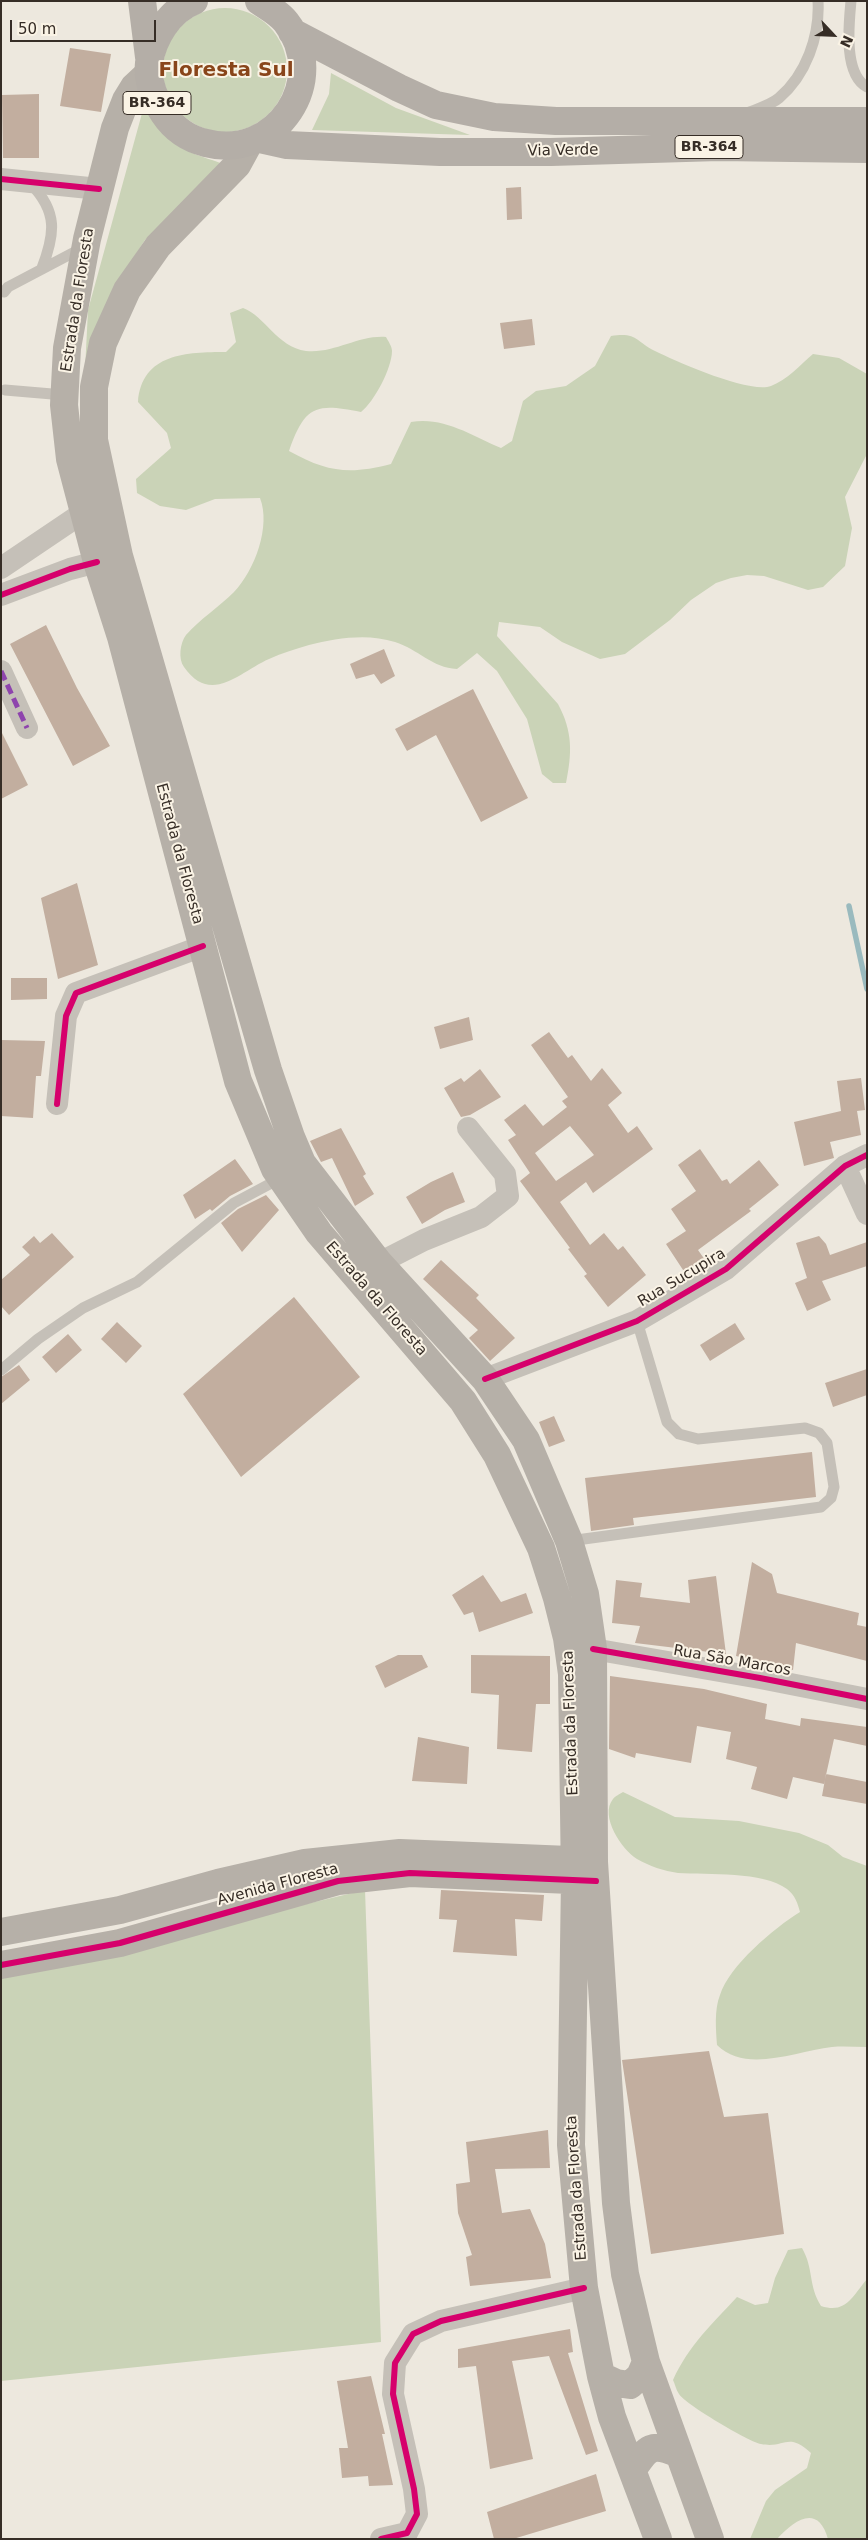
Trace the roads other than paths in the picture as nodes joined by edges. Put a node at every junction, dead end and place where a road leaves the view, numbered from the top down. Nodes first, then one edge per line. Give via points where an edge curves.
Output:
1 (142, 1) edge
2 (194, 1) edge
3 (818, 1) edge
4 (851, 1) edge
5 (274, 12) edge
6 (149, 68) junction
7 (867, 87) edge
8 (733, 119) junction
9 (867, 121) edge
10 (254, 141) junction
11 (867, 149) edge
12 (1, 179) edge
13 (28, 181) junction
14 (99, 189) junction
15 (86, 246) junction
16 (42, 268) junction
17 (4, 292) dead end
18 (5, 390) dead end
19 (64, 395) junction
20 (84, 512) junction
21 (97, 562) junction
22 (1, 568) edge
23 (1, 595) edge
24 (1, 671) edge
25 (27, 728) dead end
26 (204, 946) junction
27 (57, 1104) dead end
28 (468, 1128) dead end
29 (867, 1155) edge
30 (846, 1166) junction
31 (281, 1178) junction
32 (867, 1214) edge
33 (379, 1264) junction
34 (637, 1321) junction
35 (1, 1370) edge
36 (485, 1379) junction
37 (569, 1541) junction
38 (593, 1650) junction
39 (867, 1699) edge
40 (585, 1870) junction
41 (1, 1932) edge
42 (1, 1965) edge
43 (584, 2288) junction
44 (646, 2362) junction
45 (601, 2376) junction
46 (678, 2453) junction
47 (633, 2469) junction
48 (381, 2539) edge
49 (658, 2539) edge
50 (710, 2539) edge

1 - 6 main road, BR-364
2 - 6 main road, BR-364 via 169,19 156,39
3 - 8 lane via 814,42 797,80 778,100
4 - 7 lane via 847,43 854,69
5 - 8 main road, Via Verde / BR-364 via 399,88 436,105 494,117 556,121
5 - 10 main road, BR-364 via 300,51 299,92 281,122
6 - 10 main road, BR-364 via 155,100 171,124 194,140 221,147
6 - 14 main road, Estrada da Floresta via 126,100
8 - 9 main road, Via Verde / BR-364
10 - 11 main road, Via Verde / BR-364 via 440,152 719,147
10 - 33 main road, Estrada da Floresta via 237,165 158,246 127,290 103,343 94,387 94,440 119,556 291,1137 302,1163
12 - 13 street
13 - 14 street
13 - 16 lane via 44,198 51,214 49,250
14 - 15 main road, Estrada da Floresta
15 - 16 lane
15 - 19 main road, Estrada da Floresta via 67,348
16 - 17 lane
18 - 19 lane
19 - 20 main road, Estrada da Floresta via 70,459
20 - 21 main road, Estrada da Floresta
20 - 22 street
21 - 23 street via 70,568
21 - 26 main road, Estrada da Floresta
24 - 25 street
26 - 27 street via 76,993 66,1016
26 - 31 main road, Estrada da Floresta via 238,1081
28 - 33 street via 504,1174 508,1196 481,1217 424,1240
29 - 30 street, Rua Sucupira
30 - 32 street
30 - 34 street, Rua Sucupira via 726,1269
31 - 35 lane via 234,1203 137,1282 83,1308
31 - 40 main road, Estrada da Floresta via 318,1233 463,1401 498,1455 541,1548 567,1638 572,1674
33 - 36 main road, Estrada da Floresta
34 - 36 street, Rua Sucupira
34 - 37 lane via 666,1422 679,1434 698,1439 805,1428 819,1433 827,1443 834,1486 831,1498 821,1507
36 - 37 main road, Estrada da Floresta via 526,1440
37 - 38 main road, Estrada da Floresta via 585,1594
38 - 39 street, Rua São Marcos
38 - 40 main road, Estrada da Floresta
40 - 41 main road, Avenida Floresta via 400,1853 304,1863 120,1910
40 - 42 main road, Avenida Floresta via 410,1873 338,1880 120,1943
40 - 43 main road, Estrada da Floresta via 571,2145
40 - 44 main road, Estrada da Floresta via 616,2203 625,2274
43 - 45 main road, Estrada da Floresta
43 - 48 street via 441,2321 413,2334 395,2363 393,2394 417,2514 407,2533
44 - 45 main road via 640,2376 630,2385
44 - 46 main road, Estrada da Floresta
45 - 47 main road, Estrada da Floresta via 612,2417
46 - 47 main road via 654,2447 645,2451
46 - 50 main road, Estrada da Floresta
47 - 49 main road, Estrada da Floresta

